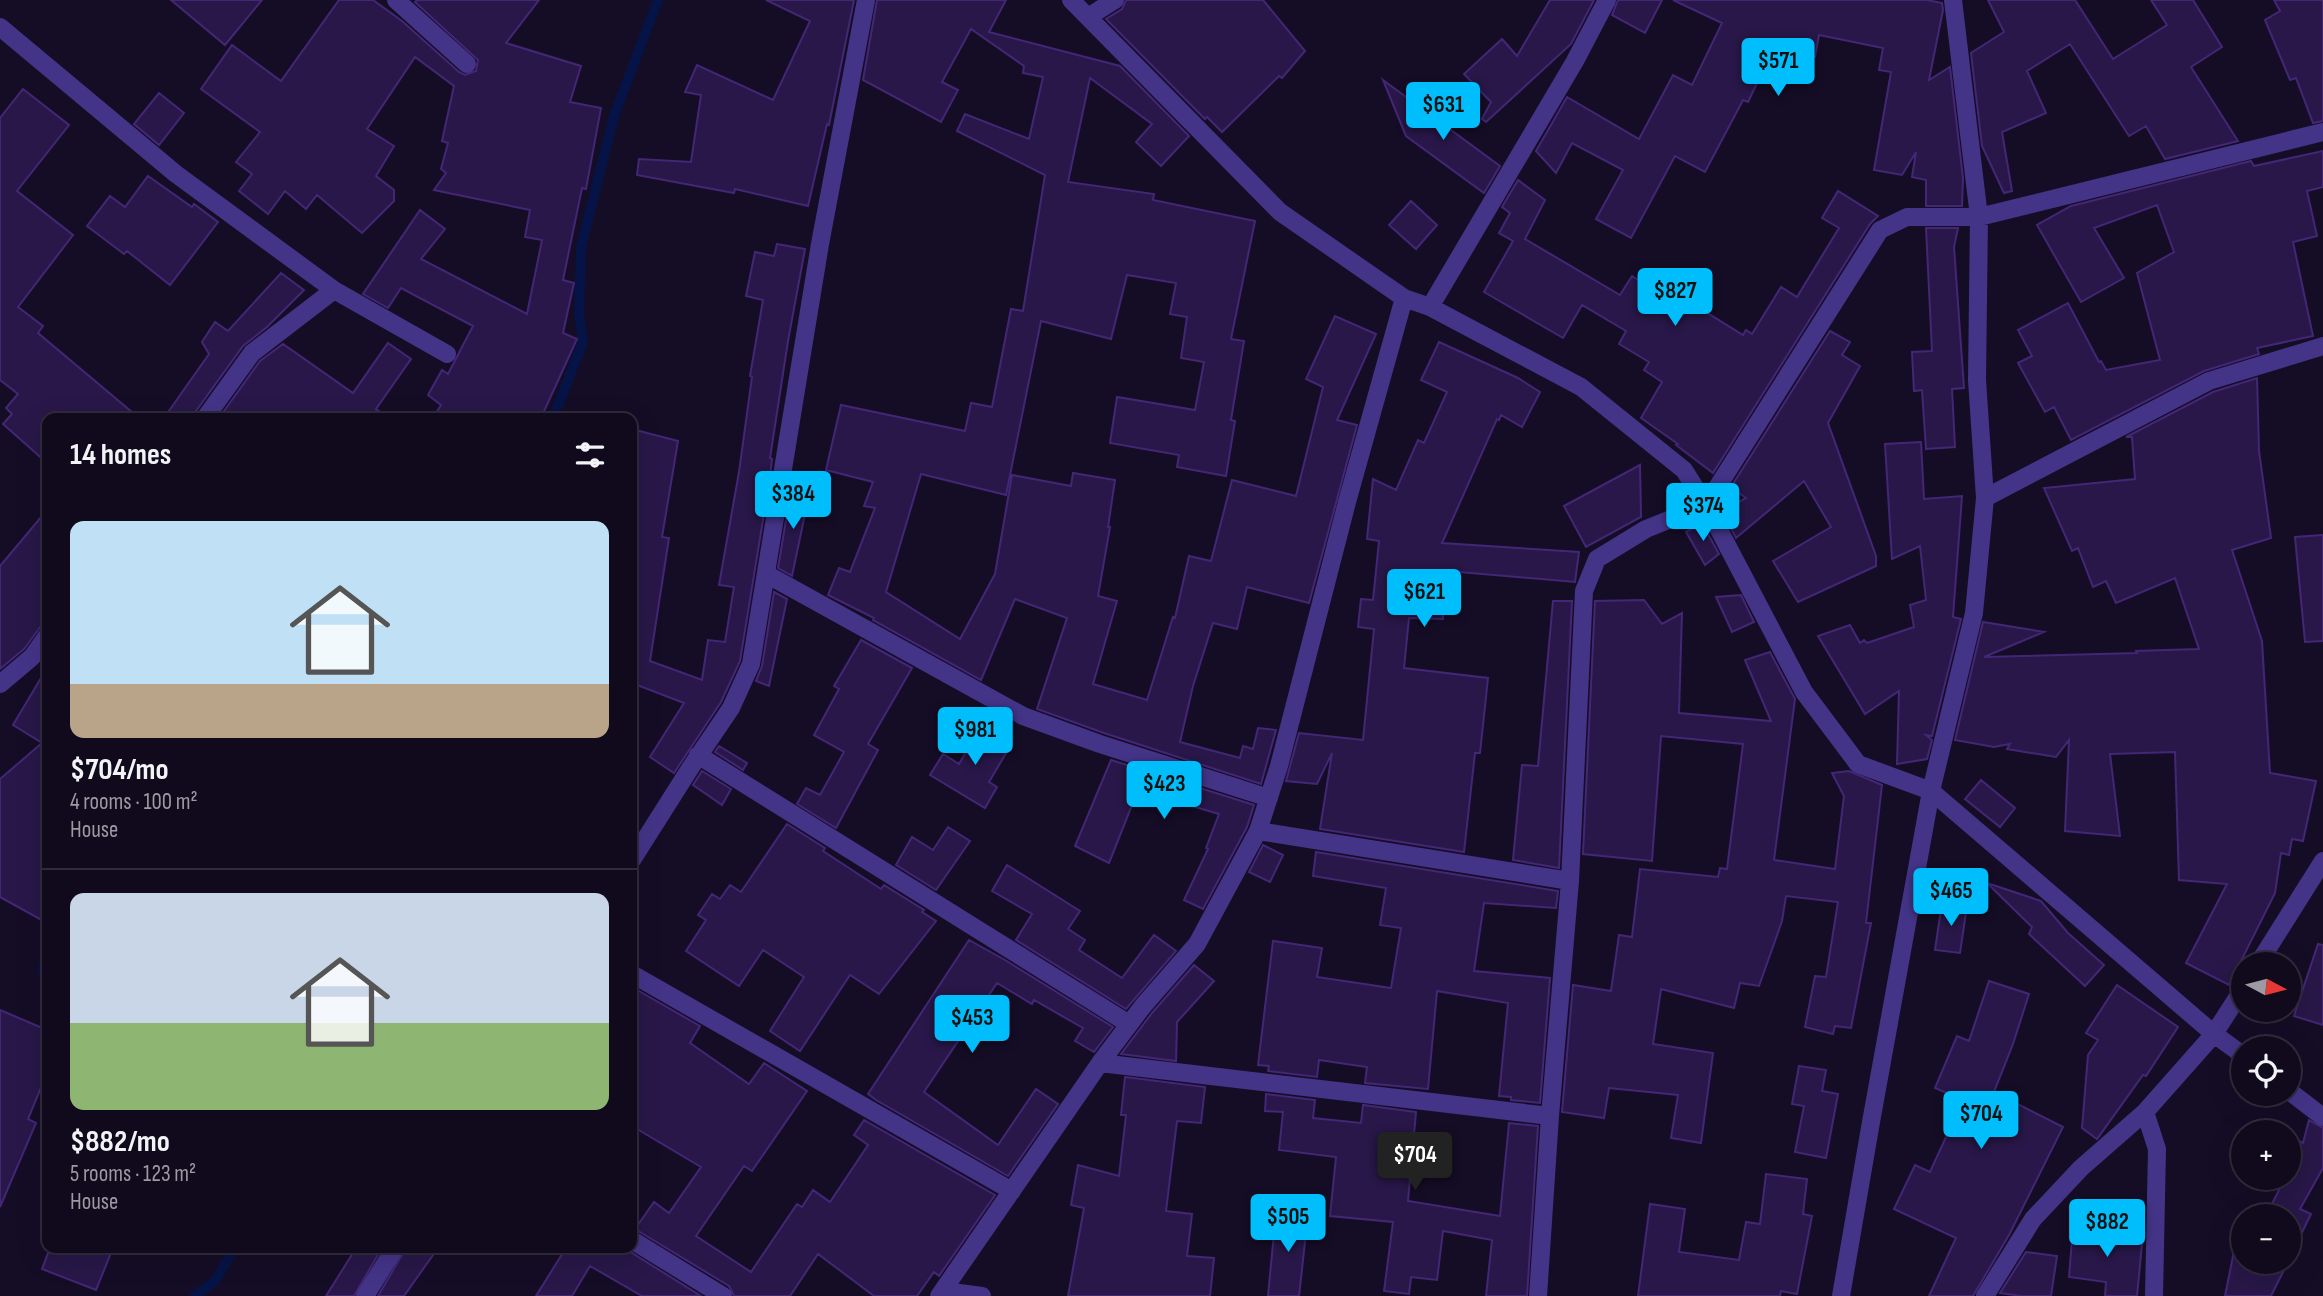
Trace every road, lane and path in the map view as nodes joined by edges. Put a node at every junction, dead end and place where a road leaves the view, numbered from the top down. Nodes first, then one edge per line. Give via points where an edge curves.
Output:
1 (396, 0) edge
2 (866, 0) edge
3 (1071, 0) edge
4 (1115, 0) edge
5 (1607, 0) edge
6 (1953, 0) edge
7 (1088, 17) junction
8 (0, 27) edge
9 (467, 64) dead end
10 (2323, 132) edge
11 (1979, 217) junction
12 (334, 290) junction
13 (1404, 298) junction
14 (1430, 307) junction
15 (2323, 346) edge
16 (447, 354) dead end
17 (209, 413) edge
18 (1985, 498) junction
19 (1706, 505) junction
20 (766, 574) junction
21 (42, 643) edge
22 (0, 684) edge
23 (698, 755) junction
24 (1931, 792) junction
25 (1269, 798) junction
26 (1258, 831) junction
27 (637, 852) edge
28 (2323, 861) edge
29 (1570, 881) junction
30 (2266, 952) edge
31 (637, 977) edge
32 (2231, 1007) edge
33 (1129, 1024) junction
34 (2214, 1034) junction
35 (2231, 1046) edge
36 (1100, 1063) junction
37 (2301, 1100) edge
38 (2145, 1112) junction
39 (1550, 1115) junction
40 (2323, 1117) edge
41 (1012, 1191) junction
42 (637, 1243) edge
43 (392, 1253) edge
44 (941, 1293) edge
45 (365, 1296) edge
46 (723, 1296) edge
47 (982, 1296) edge
48 (1538, 1296) edge
49 (1842, 1296) edge
50 (1985, 1296) edge
51 (2154, 1296) edge

1 - 9 street
2 - 20 street
3 - 7 street
4 - 7 street
5 - 14 street
6 - 11 street
7 - 13 street via 1280,212
8 - 12 street via 176,174
10 - 11 street
11 - 18 street via 1978,380
11 - 19 street via 1907,217 1880,230
12 - 16 street
12 - 17 street via 252,353
13 - 14 street
13 - 25 street
14 - 19 street via 1581,387 1684,470
15 - 18 street via 2209,381
18 - 24 street via 1974,613
19 - 24 street via 1804,692 1858,764
19 - 29 street via 1646,529 1597,559 1584,591
20 - 23 street via 751,664 731,708
20 - 25 street via 1023,716
21 - 22 street
23 - 27 street
23 - 33 street
24 - 34 street
24 - 49 street
25 - 26 street
26 - 29 street
26 - 33 street via 1197,944
28 - 30 street
29 - 39 street
31 - 41 street
32 - 34 street
33 - 36 street
34 - 35 street
34 - 38 street
36 - 39 street
36 - 41 street
37 - 40 street
38 - 50 street via 2081,1168 2034,1219
38 - 51 street via 2157,1149
39 - 48 street
41 - 44 street
42 - 46 street
43 - 45 street
44 - 47 street

